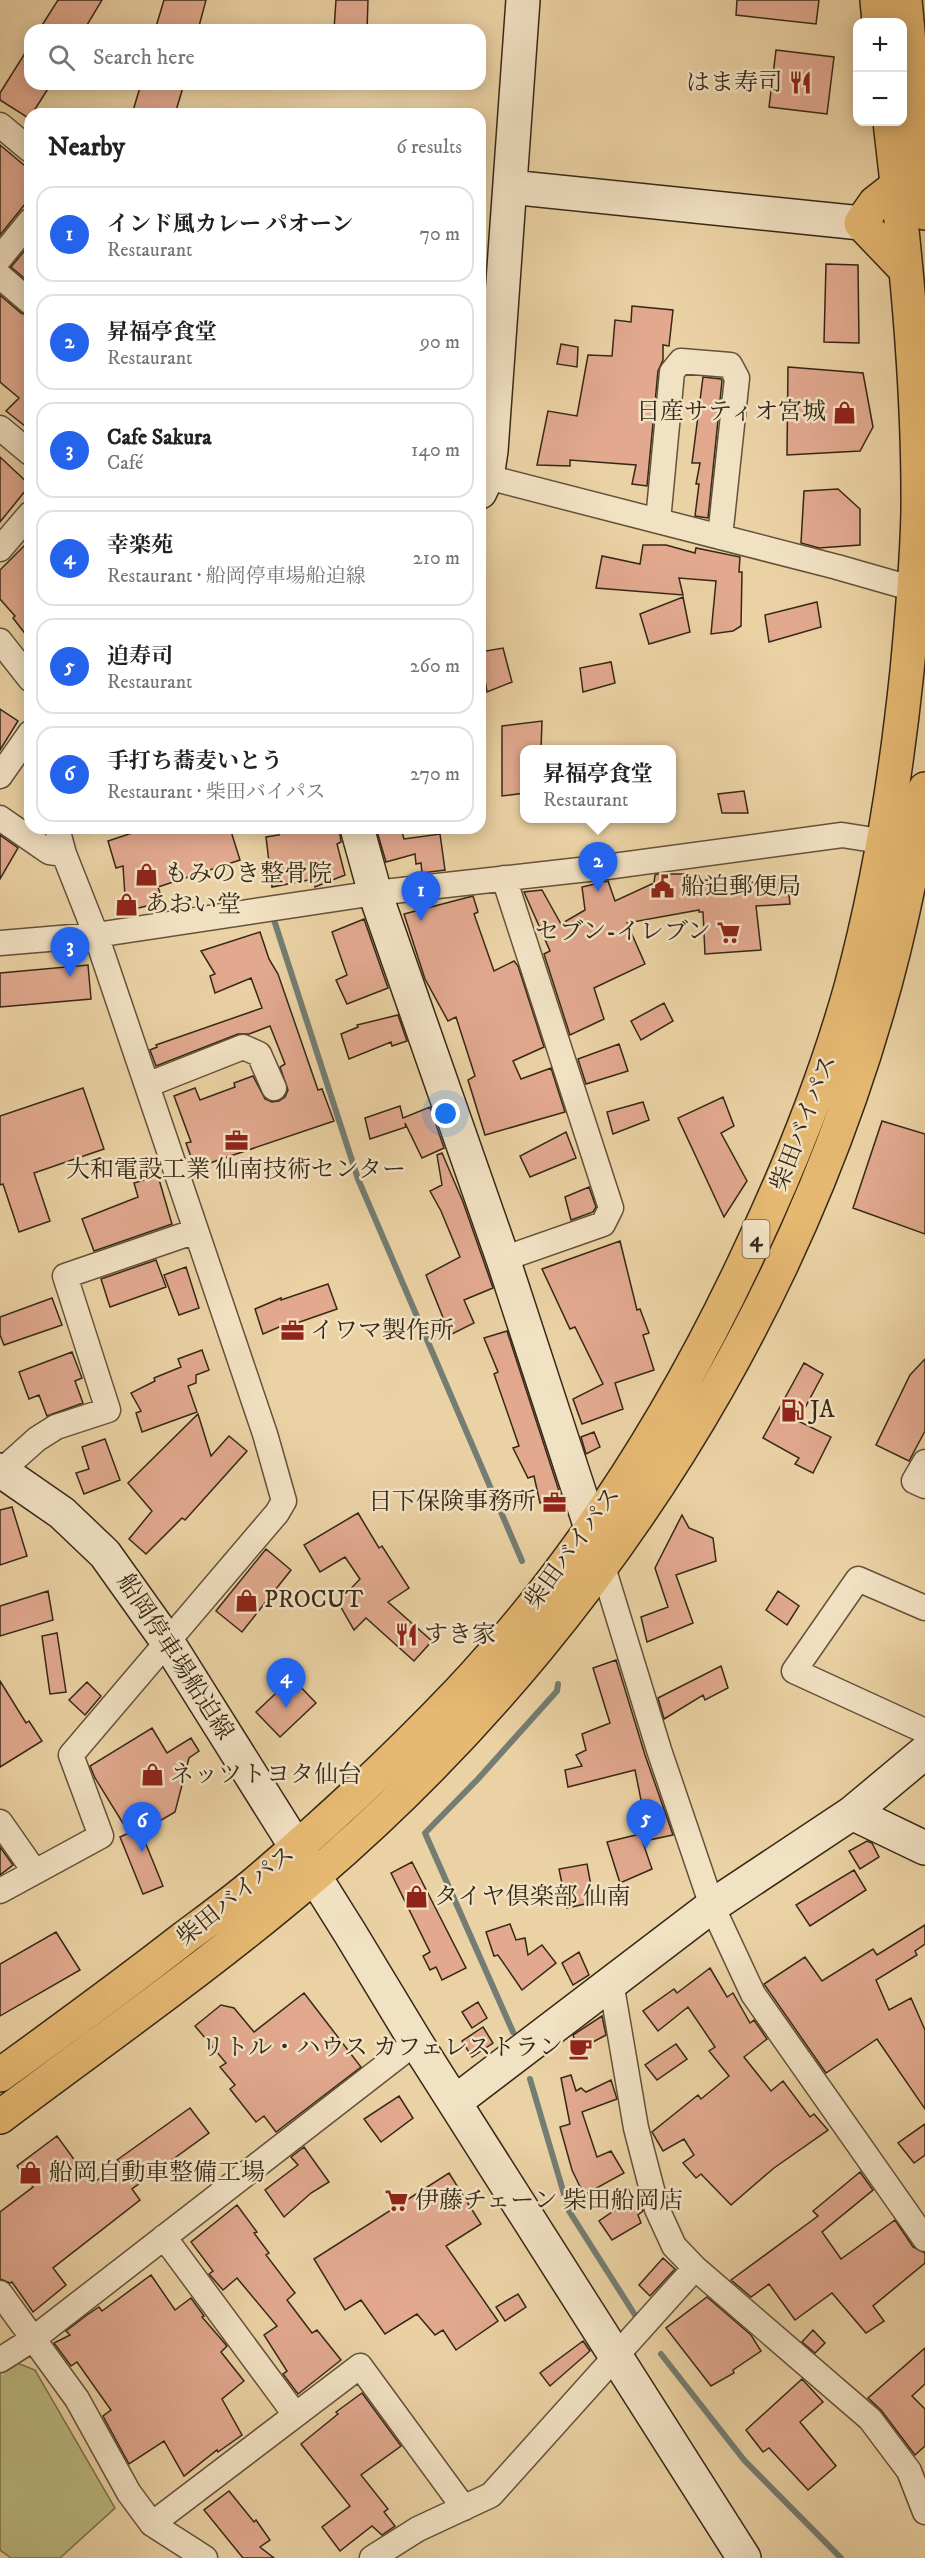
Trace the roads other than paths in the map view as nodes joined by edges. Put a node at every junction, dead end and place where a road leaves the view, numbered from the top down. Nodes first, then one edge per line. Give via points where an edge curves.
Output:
1 (523, 0) edge
2 (877, 0) edge
3 (905, 0) edge
4 (879, 18) edge
5 (0, 125) edge
6 (891, 126) edge
7 (24, 145) edge
8 (898, 185) junction
9 (510, 187) junction
10 (925, 213) edge
11 (861, 223) junction
12 (24, 228) edge
13 (0, 258) edge
14 (906, 270) junction
15 (0, 276) edge
16 (24, 297) edge
17 (488, 384) edge
18 (0, 428) edge
19 (24, 448) edge
20 (486, 472) edge
21 (486, 486) edge
22 (24, 521) edge
23 (658, 521) junction
24 (720, 537) junction
25 (0, 549) edge
26 (914, 589) junction
27 (0, 641) edge
28 (24, 671) edge
29 (24, 742) edge
30 (0, 776) edge
31 (925, 789) edge
32 (0, 818) edge
33 (59, 834) edge
34 (359, 834) edge
35 (883, 840) junction
36 (921, 850) edge
37 (64, 854) junction
38 (504, 878) junction
39 (375, 893) junction
40 (96, 935) junction
41 (0, 942) edge
42 (147, 1085) junction
43 (274, 1088) dead end
44 (196, 1231) junction
45 (502, 1259) junction
46 (925, 1462) edge
47 (0, 1471) edge
48 (925, 1486) edge
49 (591, 1528) junction
50 (603, 1566) junction
51 (925, 1608) edge
52 (167, 1641) junction
53 (925, 1731) edge
54 (925, 1752) edge
55 (852, 1813) junction
56 (0, 1822) edge
57 (297, 1847) junction
58 (925, 1848) edge
59 (35, 1872) junction
60 (315, 1876) junction
61 (0, 1891) edge
62 (712, 1906) junction
63 (611, 1982) junction
64 (416, 2042) junction
65 (0, 2075) edge
66 (455, 2102) junction
67 (0, 2116) edge
68 (164, 2237) junction
69 (925, 2239) edge
70 (695, 2268) junction
71 (0, 2293) edge
72 (33, 2339) junction
73 (615, 2358) junction
74 (0, 2360) edge
75 (294, 2413) junction
76 (917, 2474) edge
77 (464, 2508) junction
78 (925, 2512) edge
79 (152, 2524) junction
80 (205, 2558) edge
81 (372, 2558) edge
82 (744, 2558) edge

1 - 9 street
2 - 4 highway
3 - 10 highway
5 - 7 street
6 - 8 highway, 柴田バイパス / 4
8 - 11 highway via 875,203
8 - 14 highway, 柴田バイパス / 4
9 - 11 street
9 - 17 street
11 - 14 highway
12 - 13 street
14 - 26 highway, 柴田バイパス / 4 via 918,443
15 - 16 street
17 - 20 street via 491,451
18 - 19 street
21 - 23 street
22 - 25 street
23 - 24 street
23 - 24 street via 672,372 681,361 730,365 737,378
24 - 26 street
26 - 35 highway, 柴田バイパス / 4 via 898,748
27 - 28 street
29 - 30 street
31 - 36 highway, 柴田バイパス / 4
32 - 37 street via 49,852
33 - 37 street
34 - 39 street
35 - 36 street
35 - 38 street via 842,835
35 - 49 highway, 柴田バイパス / 4 via 851,985 797,1148 688,1376
36 - 50 highway, 柴田バイパス / 4 via 877,1010 818,1183 776,1277 716,1391
37 - 40 street
38 - 39 street
38 - 45 street via 611,1208 603,1224
39 - 40 street
39 - 45 street
40 - 41 street
40 - 42 street
42 - 43 street via 243,1047 259,1054
42 - 44 street
44 - 47 street via 65,1276 108,1410 56,1427
44 - 52 street via 284,1501
45 - 49 street
46 - 48 street via 914,1481
47 - 52 street, 船岡停車場船迫線 via 62,1513 105,1554
49 - 50 street
49 - 57 highway, 柴田バイパス / 4 via 461,1690
50 - 60 highway, 柴田バイパス / 4 via 470,1726
50 - 62 street
51 - 53 street via 858,1579 794,1671
52 - 57 street, 船岡停車場船迫線
52 - 59 street via 71,1755 101,1836
54 - 55 street
55 - 58 street
55 - 62 street
56 - 59 street
57 - 60 street, 船岡停車場船迫線
57 - 65 highway, 柴田バイパス / 4 via 109,1996
59 - 61 street
60 - 64 street, 船岡停車場船迫線
60 - 67 highway, 柴田バイパス / 4
62 - 63 street
62 - 69 street via 753,1994
63 - 66 street
63 - 70 street via 636,2128 657,2209 674,2246
64 - 66 street, 船岡停車場船迫線
64 - 68 street
66 - 73 street, 船岡停車場船迫線
68 - 72 street
68 - 75 street
70 - 73 street
70 - 76 street via 870,2419
71 - 72 street
72 - 74 street
72 - 79 street via 77,2399 129,2493
73 - 77 street via 490,2495
73 - 82 street, 船岡停車場船迫線
75 - 77 street via 360,2366
75 - 79 street
76 - 78 street
77 - 81 street via 418,2529
79 - 80 street

